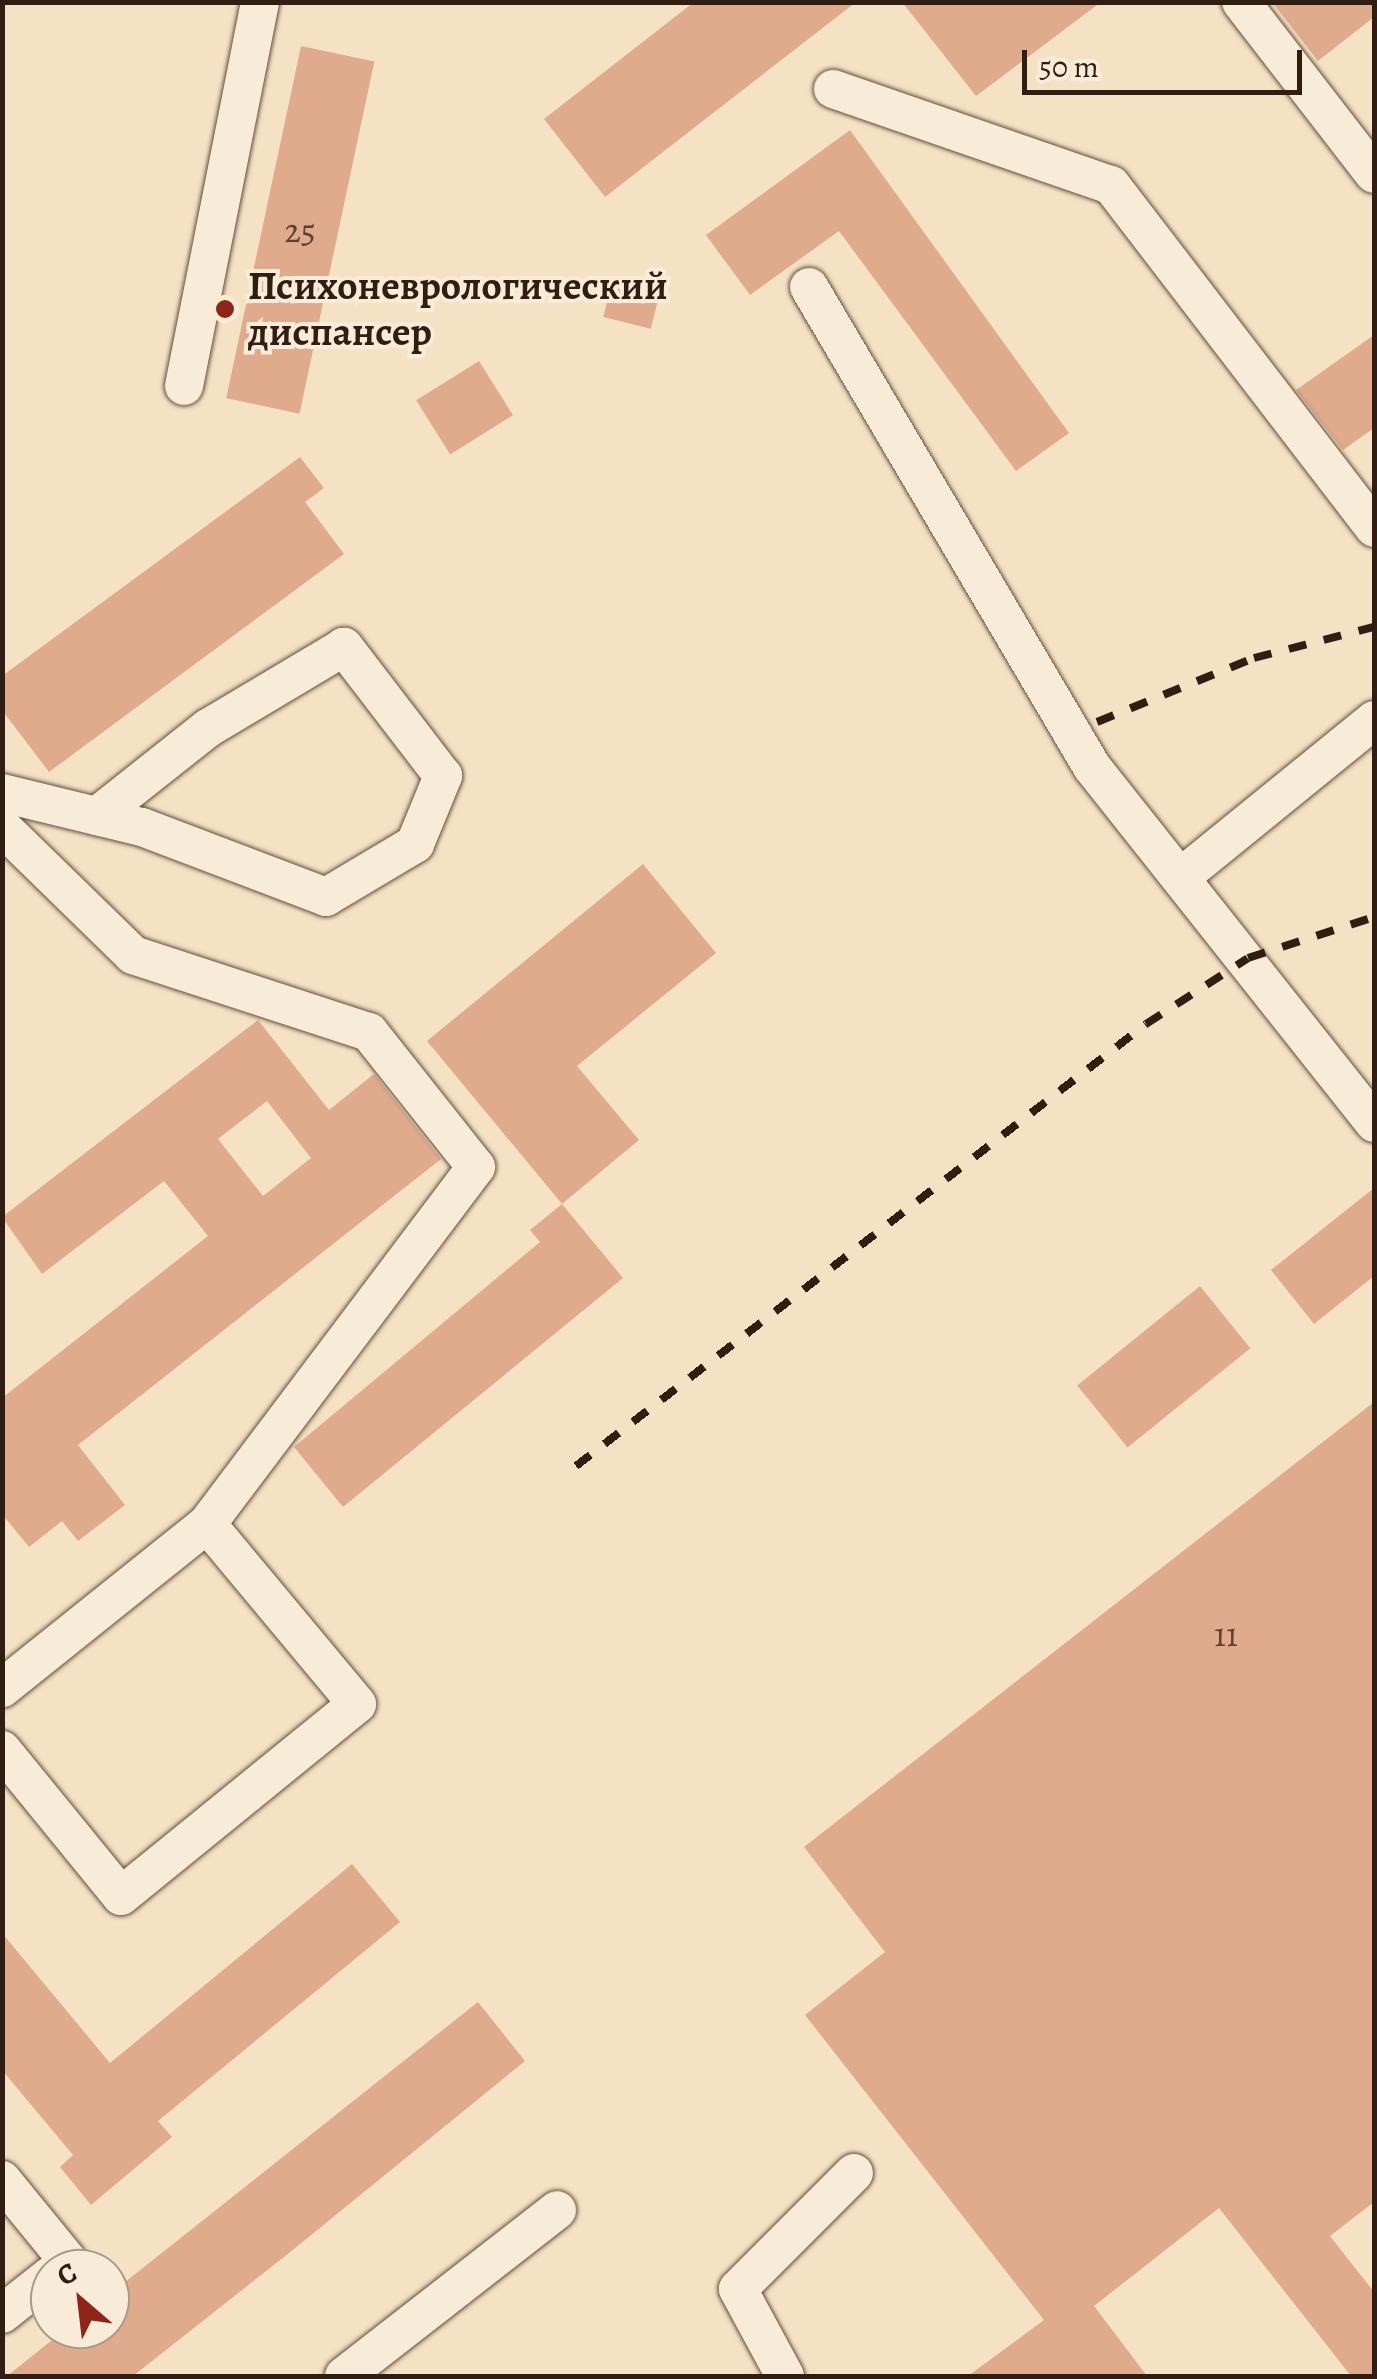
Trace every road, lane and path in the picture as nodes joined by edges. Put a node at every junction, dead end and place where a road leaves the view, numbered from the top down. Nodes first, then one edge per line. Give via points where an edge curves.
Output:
1 (260, 2) edge
2 (1241, 2) edge
3 (833, 89) dead end
4 (1374, 174) edge
5 (810, 287) dead end
6 (184, 386) dead end
7 (1374, 528) edge
8 (1374, 720) edge
9 (2, 793) edge
10 (97, 816) junction
11 (2, 828) edge
12 (1181, 877) junction
13 (1374, 1123) edge
14 (206, 1524) junction
15 (2, 1688) edge
16 (2, 1750) edge
17 (854, 2172) dead end
18 (2, 2180) edge
19 (557, 2210) dead end
20 (58, 2249) edge
21 (30, 2292) edge
22 (2, 2314) edge
23 (344, 2376) edge
24 (785, 2376) edge

1 - 6 lane
2 - 4 lane
3 - 7 lane via 1111,185
5 - 12 lane via 1092,767
8 - 12 lane
9 - 10 lane
10 - 10 lane via 326,897 415,844 443,776 344,647 208,728
11 - 14 lane via 133,955 369,1032 476,1168
12 - 13 lane
14 - 15 lane
14 - 16 lane via 356,1704 120,1896
17 - 24 lane via 738,2289
18 - 20 lane
19 - 23 lane
21 - 22 lane

